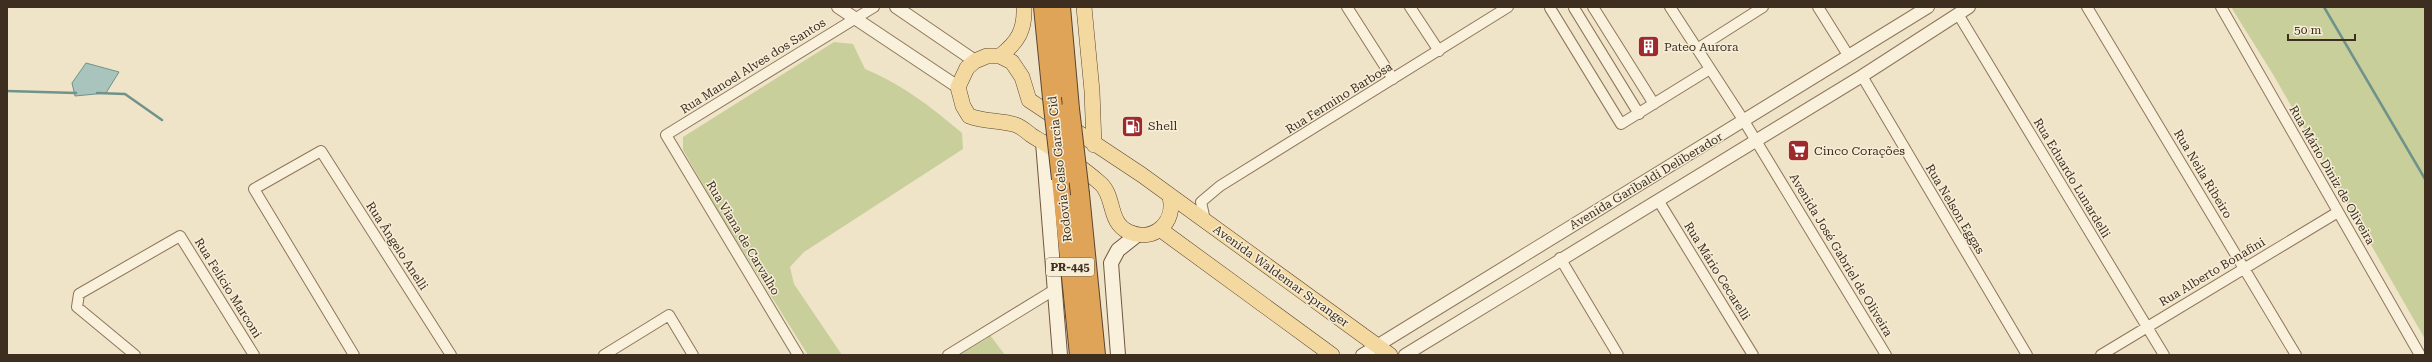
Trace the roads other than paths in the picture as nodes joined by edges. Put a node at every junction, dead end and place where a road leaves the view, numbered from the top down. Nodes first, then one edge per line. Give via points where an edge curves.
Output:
1 (838, 7) edge
2 (874, 7) edge
3 (896, 7) edge
4 (1024, 7) edge
5 (1043, 7) edge
6 (1061, 7) edge
7 (1084, 7) edge
8 (1347, 7) edge
9 (1410, 7) edge
10 (1508, 7) edge
11 (1593, 7) edge
12 (1670, 7) edge
13 (1763, 7) edge
14 (1818, 7) edge
15 (1928, 7) edge
16 (1969, 7) edge
17 (2087, 7) edge
18 (2221, 7) edge
19 (1550, 8) dead end
20 (1574, 8) dead end
21 (1958, 14) junction
22 (855, 19) junction
23 (1697, 49) junction
24 (1439, 51) junction
25 (1848, 55) junction
26 (1000, 56) junction
27 (975, 61) junction
28 (1710, 69) junction
29 (1862, 76) junction
30 (1393, 79) junction
31 (958, 88) junction
32 (1654, 104) junction
33 (1639, 114) junction
34 (1744, 121) junction
35 (666, 135) joint
36 (1755, 140) junction
37 (1043, 142) junction
38 (1094, 145) junction
39 (1170, 197) junction
40 (1658, 200) junction
41 (2338, 212) junction
42 (1205, 220) junction
43 (1161, 230) junction
44 (1137, 235) junction
45 (1560, 258) junction
46 (2246, 268) junction
47 (1054, 290) junction
48 (2147, 326) junction
49 (1376, 346) junction
50 (2415, 353) edge
51 (135, 355) edge
52 (254, 355) edge
53 (354, 355) edge
54 (451, 355) edge
55 (604, 355) edge
56 (693, 355) edge
57 (798, 355) edge
58 (948, 355) edge
59 (1060, 355) edge
60 (1079, 355) edge
61 (1096, 355) edge
62 (1118, 355) edge
63 (1332, 355) edge
64 (1362, 355) edge
65 (1390, 355) edge
66 (1405, 355) edge
67 (1618, 355) edge
68 (1753, 355) edge
69 (1886, 355) edge
70 (2027, 355) edge
71 (2101, 355) edge
72 (2164, 355) edge
73 (2296, 355) edge

1 - 22 street
2 - 22 street, Rua Manoel Alves dos Santos
3 - 27 street
4 - 26 main road via 1025,22 1021,34 1012,47
5 - 60 highway, Rodovia Celso Garcia Cid / PR-445, bridge
6 - 61 highway, Rodovia Celso Garcia Cid / PR-445, bridge
7 - 38 main road
8 - 30 street
9 - 24 street
10 - 24 street, Rua Fermino Barbosa
11 - 32 street
12 - 23 street, Avenida José Gabriel de Oliveira
13 - 23 street
14 - 25 street
15 - 25 street, Avenida Garibaldi Deliberador
16 - 21 street, Avenida Garibaldi Deliberador
17 - 46 street, Rua Neila Ribeiro
18 - 41 street, Rua Mário Diniz de Oliveira
19 - 33 street via 1621,124
20 - 33 street
21 - 29 street, Avenida Garibaldi Deliberador
21 - 48 street, Rua Eduardo Lunardelli
22 - 31 street
22 - 35 street, Rua Manoel Alves dos Santos
23 - 28 street, Avenida José Gabriel de Oliveira
24 - 30 street, Rua Fermino Barbosa
25 - 34 street, Avenida Garibaldi Deliberador
26 - 27 main road via 987,56
26 - 38 main road, Avenida Waldemar Spranger via 1012,62 1022,77 1029,100
27 - 31 main road via 967,68
28 - 32 street
28 - 34 street, Avenida José Gabriel de Oliveira
29 - 36 street, Avenida Garibaldi Deliberador
29 - 70 street, Rua Nelson Eggas
30 - 42 street, Rua Fermino Barbosa via 1206,196 1201,202
31 - 37 main road via 969,116 1018,126
32 - 33 street
34 - 36 street, Avenida José Gabriel de Oliveira
34 - 49 street, Avenida Garibaldi Deliberador
35 - 57 street, Rua Viana de Carvalho
36 - 40 street, Avenida Garibaldi Deliberador
36 - 69 street, Avenida José Gabriel de Oliveira
37 - 44 main road via 1102,185 1118,222 1127,231
37 - 47 main road
38 - 39 main road, Avenida Waldemar Spranger
39 - 42 main road, Avenida Waldemar Spranger
39 - 43 main road via 1172,210 1168,222
40 - 45 street, Avenida Garibaldi Deliberador
40 - 68 street, Rua Mário Cecarelli
41 - 46 street, Rua Alberto Bonafini
41 - 50 street, Rua Mário Diniz de Oliveira
42 - 49 main road, Avenida Waldemar Spranger
43 - 44 main road
43 - 63 main road
44 - 62 main road via 1118,250 1111,263
45 - 66 street, Avenida Garibaldi Deliberador
45 - 67 street
46 - 48 street, Rua Alberto Bonafini
46 - 73 street, Rua Neila Ribeiro
47 - 58 street
47 - 59 main road
48 - 71 street, Rua Alberto Bonafini
48 - 72 street, Rua Eduardo Lunardelli
49 - 64 street, Avenida Garibaldi Deliberador
49 - 65 main road, Avenida Waldemar Spranger
51 - 52 street, Rua Felício Marconi via 78,307 79,294 180,236
53 - 54 street, Rua Ângelo Anelli via 254,189 321,151
55 - 56 street via 669,315

